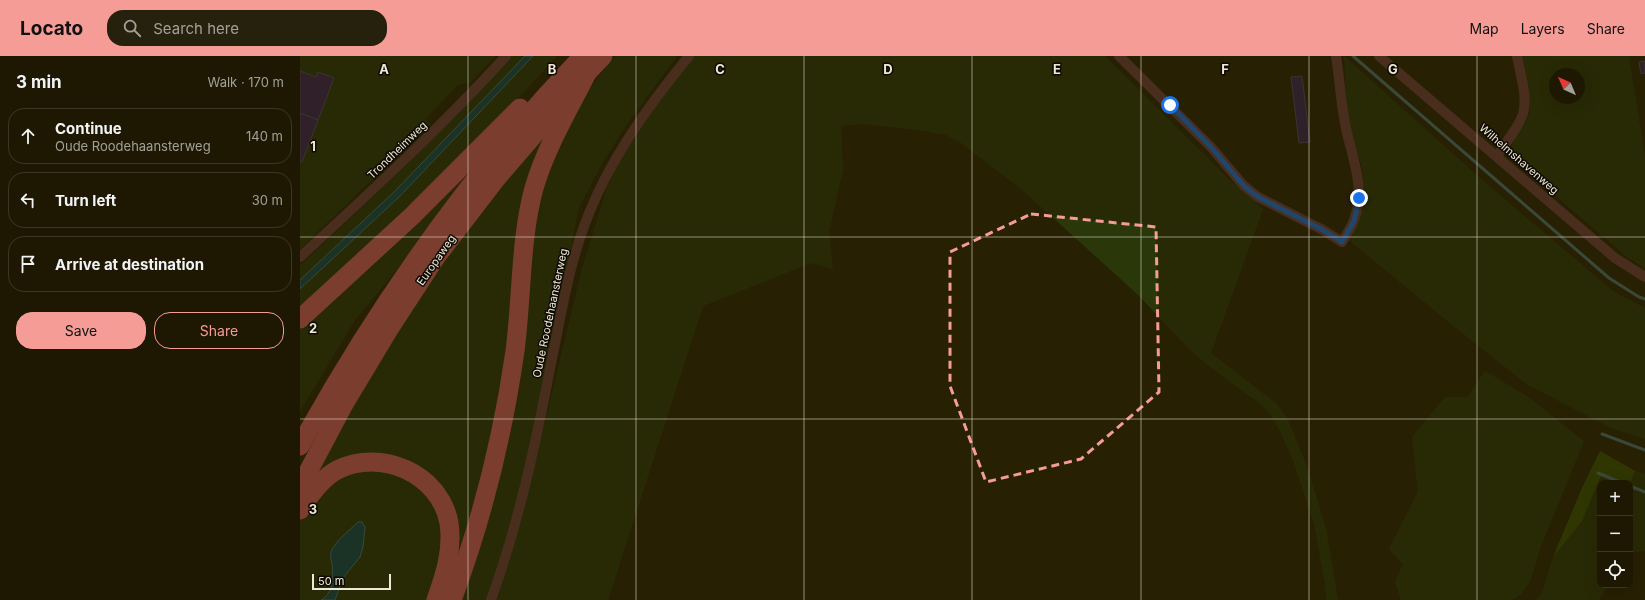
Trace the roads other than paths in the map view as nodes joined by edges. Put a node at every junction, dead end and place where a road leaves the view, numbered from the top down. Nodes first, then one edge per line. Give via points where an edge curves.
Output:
1 (506, 56) edge
2 (578, 56) edge
3 (603, 56) edge
4 (689, 56) edge
5 (1119, 56) edge
6 (1336, 56) edge
7 (1379, 56) edge
8 (1517, 56) edge
9 (585, 64) edge
10 (1497, 156) junction
11 (300, 257) edge
12 (1645, 277) edge
13 (300, 319) edge
14 (300, 446) edge
15 (300, 487) edge
16 (300, 510) edge
17 (436, 600) edge
18 (452, 600) edge
19 (491, 600) edge

1 - 11 street, Trondheimweg via 463,103
2 - 13 highway via 547,80 412,216
3 - 9 highway, Europaweg
4 - 19 street, Oude Roodehaansterweg via 620,153 598,192 583,228 567,287 530,466
5 - 6 street via 1211,147 1244,186 1258,197 1342,242 1354,221 1359,186 1347,132
7 - 10 street, Wilhelmshavenweg
8 - 10 street via 1524,97 1523,113
9 - 14 highway, Europaweg via 538,104 482,170 424,247 327,396
9 - 15 highway, Europaweg via 436,257 344,404
9 - 18 highway via 534,189 525,243 515,352 499,436 474,534
10 - 12 street, Wilhelmshavenweg via 1615,258
16 - 17 highway via 312,491 336,471 359,462 378,461 412,472 428,484 441,501 448,522 449,555

